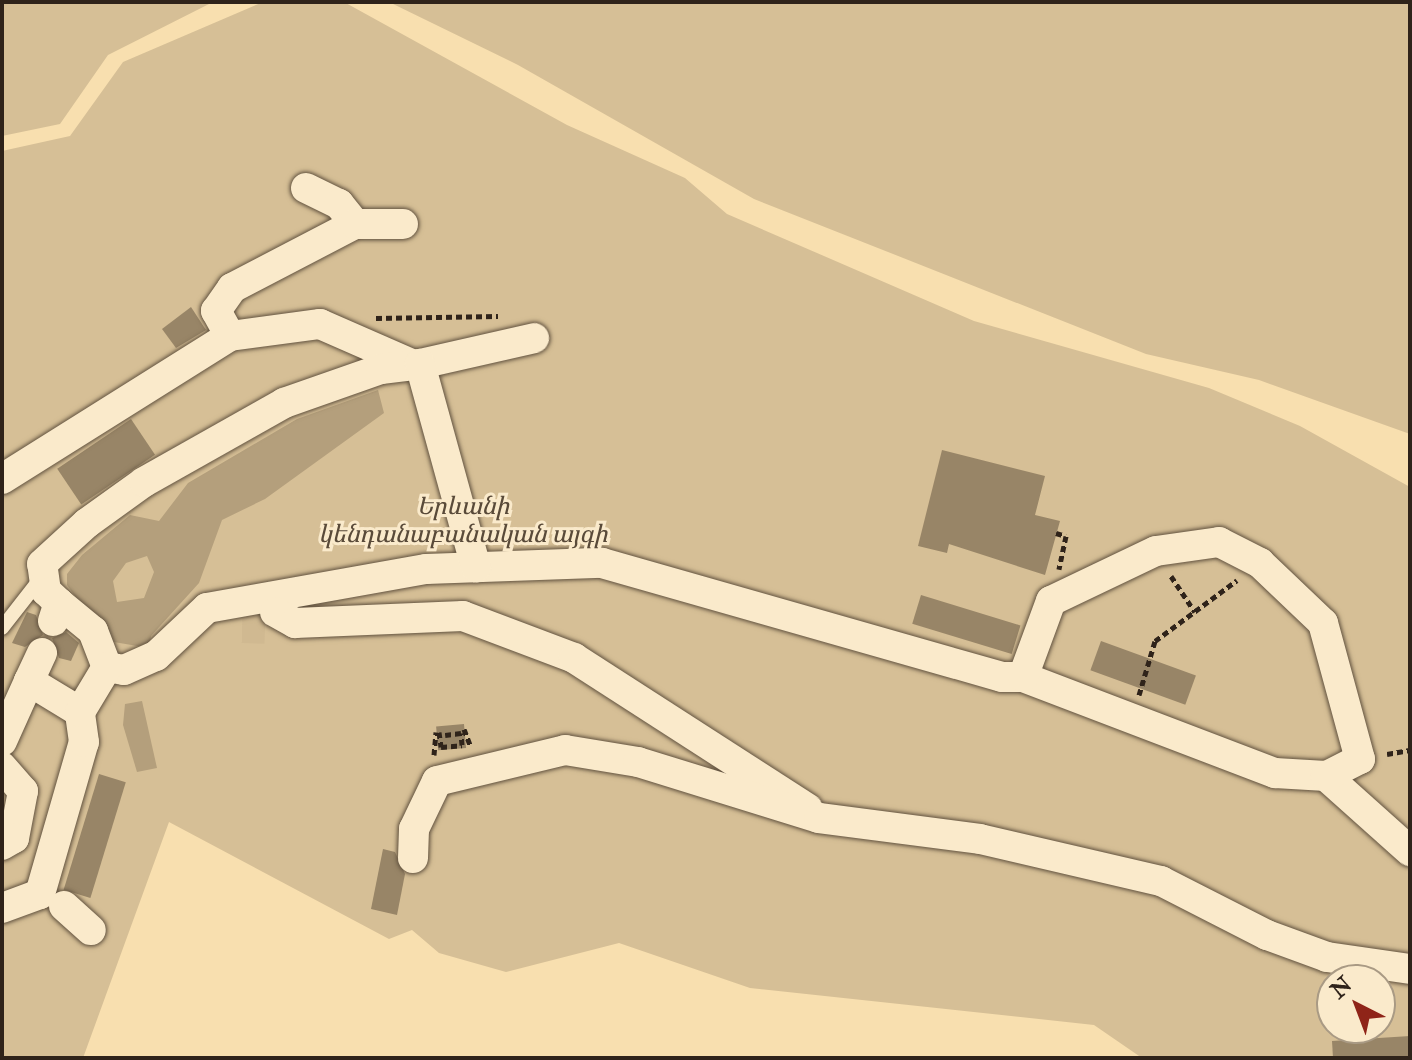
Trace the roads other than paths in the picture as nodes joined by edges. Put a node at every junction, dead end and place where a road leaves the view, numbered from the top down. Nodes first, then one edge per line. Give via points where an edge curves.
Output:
1 (306, 188) dead end
2 (355, 224) junction
3 (403, 224) dead end
4 (230, 336) junction
5 (534, 338) road end
6 (417, 365) junction
7 (2, 479) edge
8 (476, 567) junction
9 (426, 569) junction
10 (41, 578) junction
11 (2, 628) edge
12 (42, 653) dead end
13 (116, 668) junction
14 (1023, 677) junction
15 (29, 681) junction
16 (83, 706) junction
17 (2, 741) edge
18 (84, 742) junction
19 (2, 767) edge
20 (1326, 776) junction
21 (18, 813) junction
22 (819, 818) junction
23 (72, 824) junction
24 (2, 845) edge
25 (1410, 851) edge
26 (413, 858) dead end
27 (57, 900) junction
28 (2, 908) edge
29 (91, 930) dead end
30 (1410, 969) edge

1 - 2 street via 339,204
2 - 3 street
2 - 4 street via 225,294 216,311
4 - 6 street via 320,324
4 - 7 street
5 - 6 street
6 - 8 street
6 - 10 street via 381,369 284,403 157,475 87,523 42,564
8 - 9 street
8 - 14 street via 602,563 1002,677
9 - 13 street via 207,608 156,656
9 - 22 street via 278,621 463,616 574,658 769,778
10 - 11 lane
10 - 13 street via 56,612 93,631
12 - 15 street
13 - 16 street
13 - 18 lane
14 - 20 street via 1275,773
14 - 20 street via 1051,601 1156,551 1219,542 1260,563 1323,623 1360,759
15 - 16 street
15 - 17 street
16 - 18 street
18 - 23 street
19 - 21 street via 23,791
20 - 25 street
21 - 23 street
21 - 24 street via 14,838
22 - 26 street via 638,762 565,750 437,781 414,829
22 - 30 street via 980,839 1161,881 1267,935 1327,957
23 - 27 street
27 - 28 street
27 - 29 street

